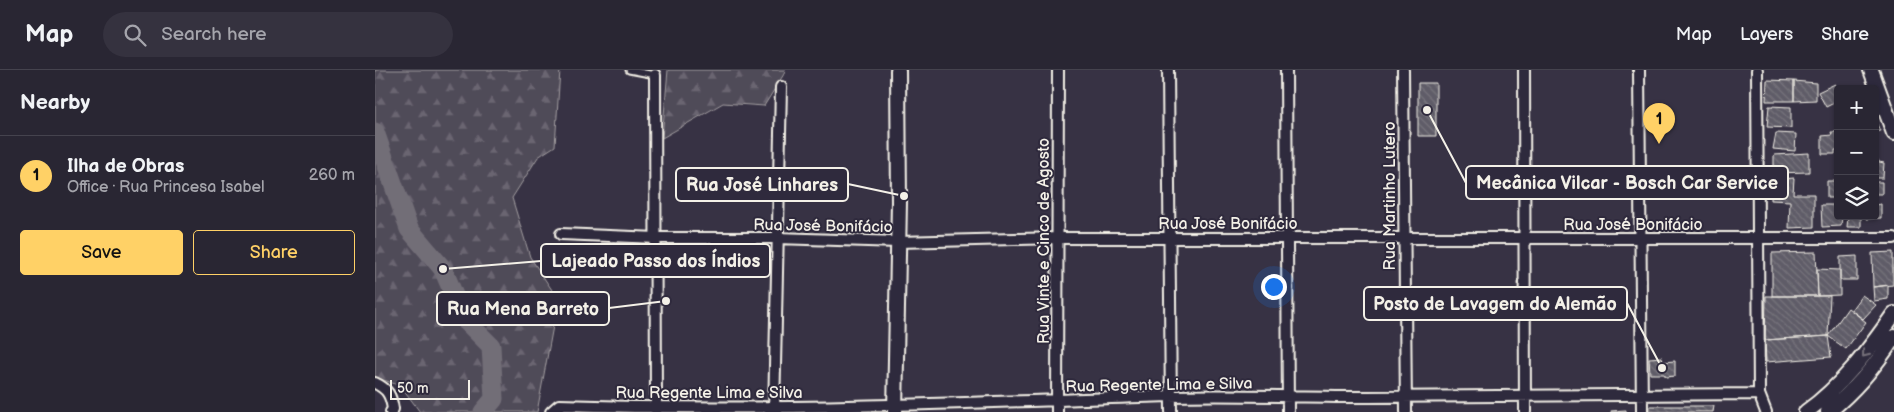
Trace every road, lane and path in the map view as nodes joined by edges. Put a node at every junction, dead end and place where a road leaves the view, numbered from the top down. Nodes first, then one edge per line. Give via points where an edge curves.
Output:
1 (629, 70) edge
2 (898, 70) edge
3 (1058, 70) edge
4 (1168, 70) edge
5 (1287, 70) edge
6 (1403, 70) edge
7 (1524, 70) edge
8 (1639, 70) edge
9 (1757, 70) edge
10 (1871, 70) edge
11 (655, 76) joint
12 (781, 87) dead end
13 (1894, 133) edge
14 (561, 234) dead end
15 (657, 238) junction
16 (777, 238) junction
17 (1058, 238) junction
18 (1170, 238) junction
19 (1287, 238) junction
20 (1404, 238) junction
21 (1524, 238) junction
22 (1758, 238) junction
23 (1894, 238) edge
24 (1640, 239) junction
25 (898, 242) junction
26 (1894, 314) edge
27 (1894, 337) edge
28 (379, 385) edge
29 (1759, 394) junction
30 (1171, 396) junction
31 (1642, 396) junction
32 (1288, 397) junction
33 (1406, 397) junction
34 (1525, 397) junction
35 (1058, 407) edge
36 (555, 409) edge
37 (895, 409) edge
38 (656, 410) edge
39 (774, 410) edge
40 (391, 412) edge
41 (1171, 412) edge
42 (1288, 412) edge
43 (1406, 412) edge
44 (1525, 412) edge
45 (1642, 412) edge
46 (1765, 412) edge
47 (1807, 412) edge
48 (1828, 412) edge

1 - 11 lane
2 - 25 street
3 - 17 street, Rua Vinte e Cinco de Agosto
4 - 18 street
5 - 19 street
6 - 20 street, Rua Martinho Lutero
7 - 21 street
8 - 24 street
9 - 22 street
10 - 13 street
11 - 15 street
12 - 16 street
14 - 15 street, Rua José Bonifácio
15 - 16 street, Rua José Bonifácio
15 - 38 street
16 - 25 street, Rua José Bonifácio
16 - 39 street
17 - 18 street, Rua José Bonifácio
17 - 25 street, Rua José Bonifácio
17 - 35 street, Rua Vinte e Cinco de Agosto
18 - 19 street, Rua José Bonifácio
18 - 30 street
19 - 20 street, Rua José Bonifácio
19 - 32 street
20 - 21 street, Rua José Bonifácio
20 - 33 street, Rua Martinho Lutero
21 - 24 street, Rua José Bonifácio
21 - 34 street
22 - 23 street, Rua José Bonifácio
22 - 24 street, Rua José Bonifácio
22 - 29 street
24 - 31 street
25 - 37 street
26 -> 47 street via 1853,369
27 - 48 street via 1865,376
28 - 40 street via 392,397
29 - 31 street, Rua Regente Lima e Silva
29 - 46 street
30 - 32 street, Rua Regente Lima e Silva
30 - 35 street, Rua Regente Lima e Silva
30 - 41 street
31 - 34 street, Rua Regente Lima e Silva
31 - 45 street
32 - 33 street, Rua Regente Lima e Silva
32 - 42 street
33 - 34 street, Rua Regente Lima e Silva
33 - 43 street, Rua Martinho Lutero
34 - 44 street
35 - 37 street, Rua Regente Lima e Silva
36 - 38 street, Rua Regente Lima e Silva
37 - 39 street, Rua Regente Lima e Silva
38 - 39 street, Rua Regente Lima e Silva

